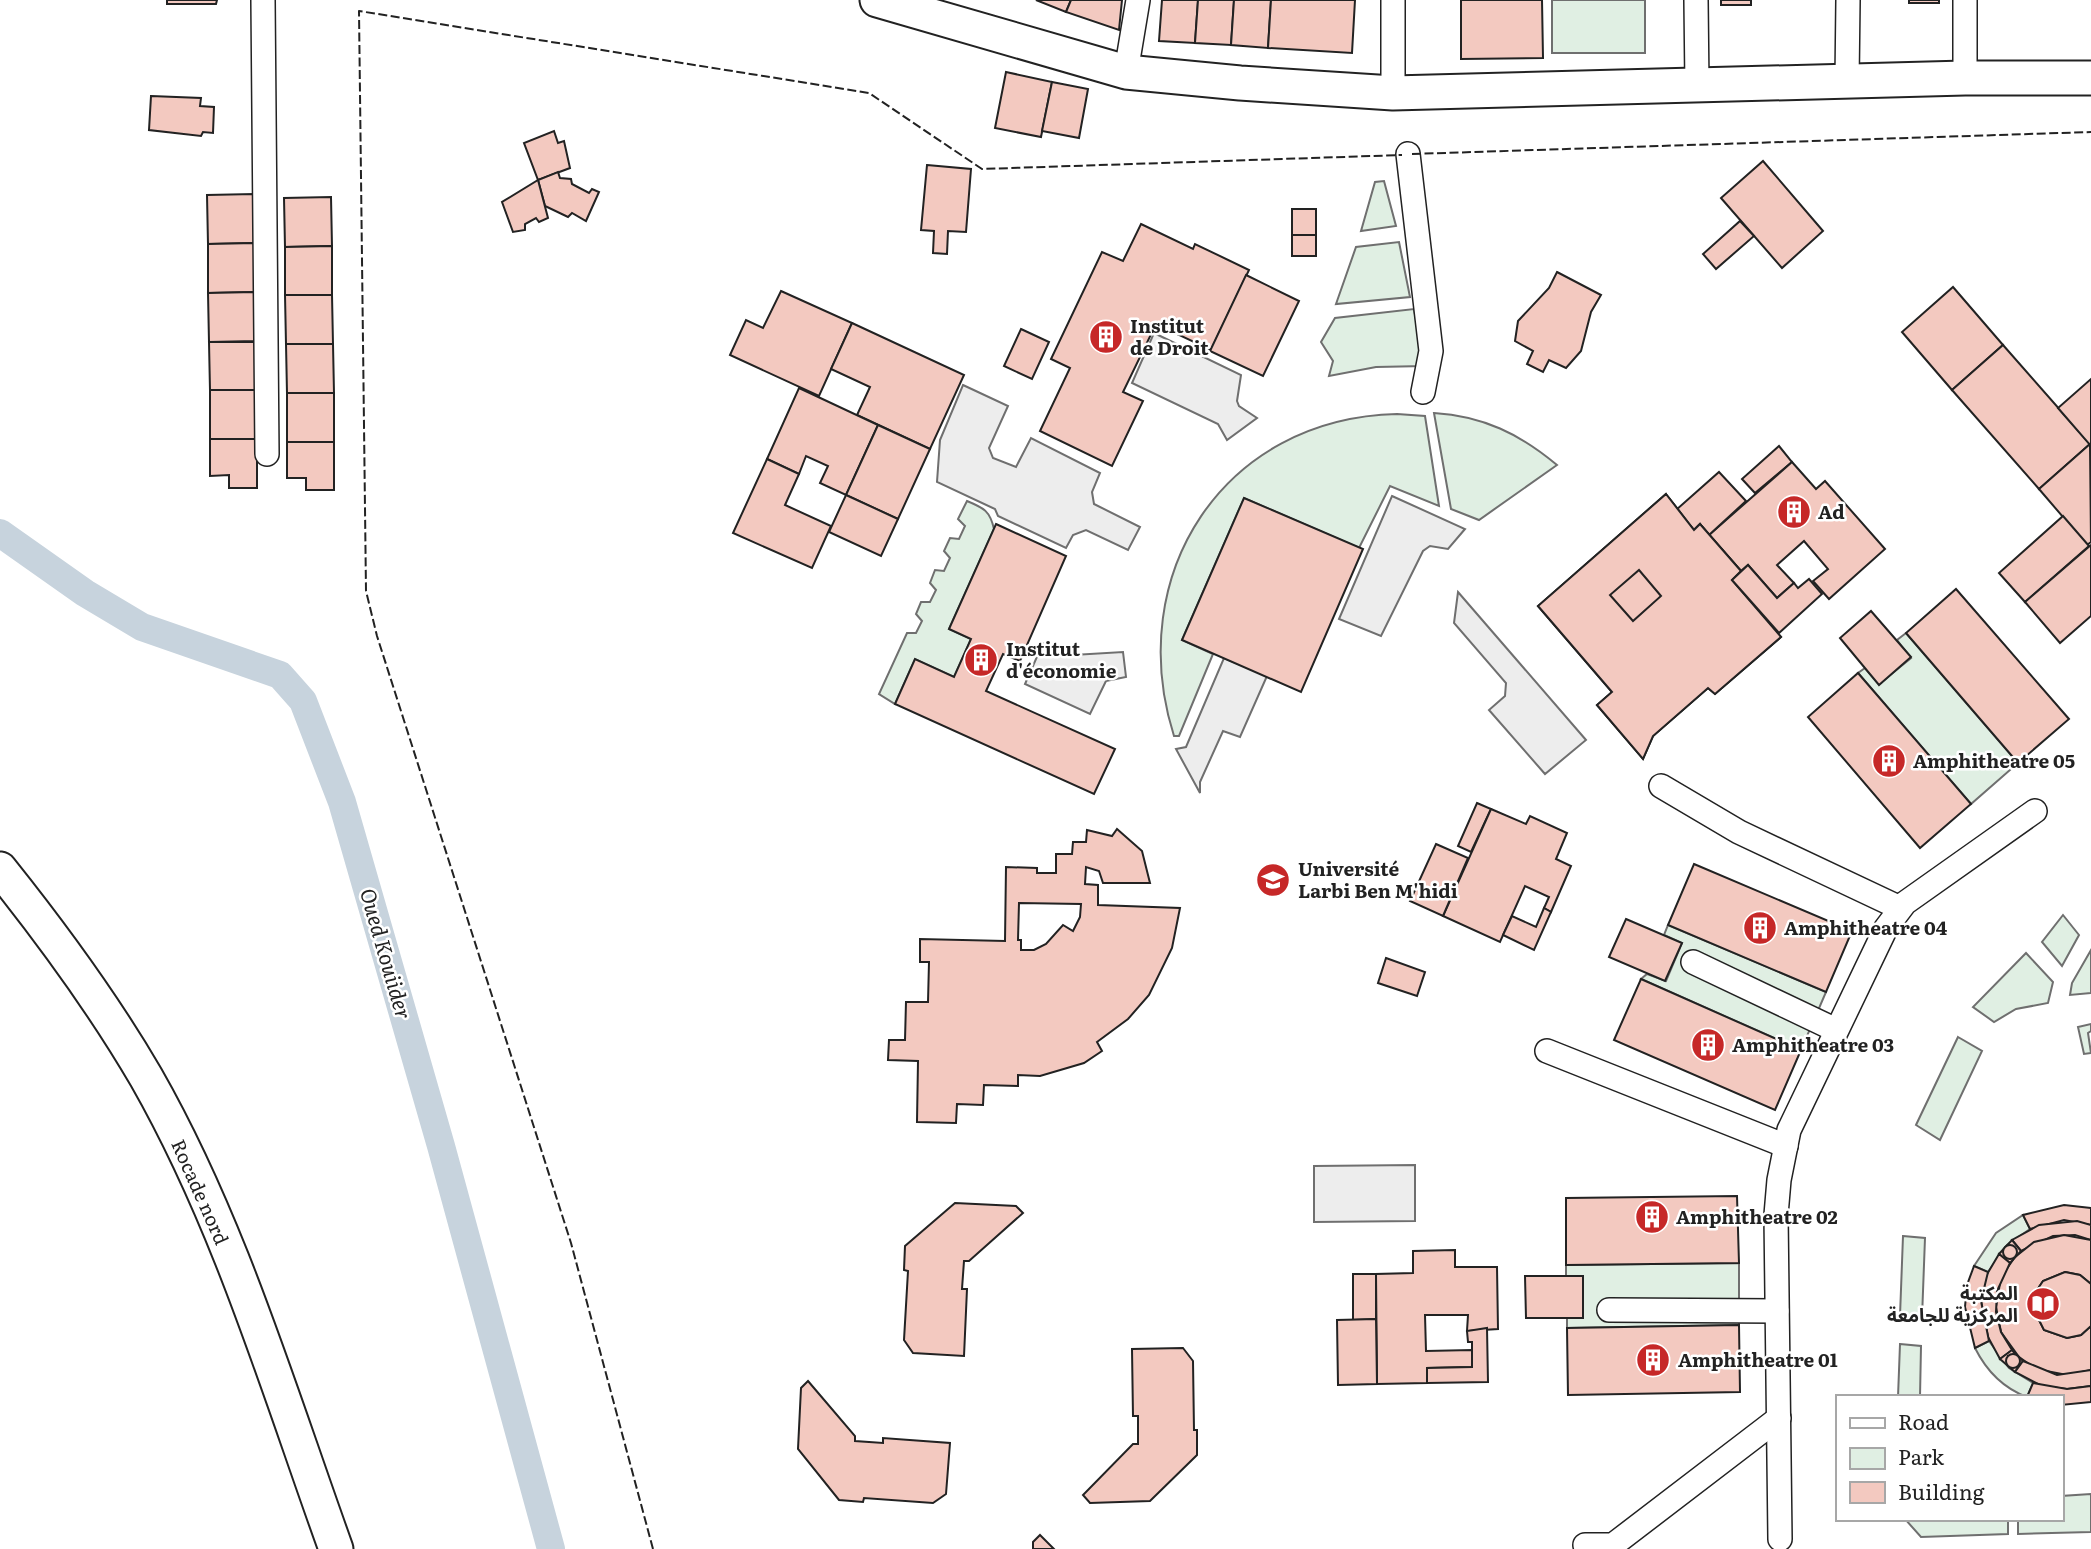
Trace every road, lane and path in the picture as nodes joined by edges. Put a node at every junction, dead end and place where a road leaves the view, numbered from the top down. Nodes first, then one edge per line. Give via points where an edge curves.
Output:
1 (263, 0) edge
2 (877, 0) edge
3 (1138, 0) edge
4 (1393, 0) edge
5 (1696, 0) edge
6 (1849, 0) edge
7 (1965, 0) edge
8 (1126, 72) junction
9 (1965, 78) junction
10 (2091, 78) edge
11 (1847, 81) junction
12 (1697, 86) junction
13 (1393, 93) junction
14 (1408, 154) dead end
15 (1423, 392) dead end
16 (267, 454) dead end
17 (1661, 786) dead end
18 (2035, 811) dead end
19 (0, 869) edge
20 (1900, 908) junction
21 (1693, 962) dead end
22 (1836, 1030) junction
23 (1547, 1051) dead end
24 (1786, 1146) junction
25 (1609, 1310) dead end
26 (1777, 1311) junction
27 (1779, 1418) junction
28 (1780, 1539) dead end
29 (1585, 1545) dead end
30 (336, 1549) edge

1 - 16 street
2 - 8 main road
3 - 8 street
4 - 13 street
5 - 12 street
6 - 11 street
7 - 9 street
8 - 13 main road
9 - 10 main road
9 - 11 main road
11 - 12 main road
12 - 13 main road
14 - 15 street via 1430,352
17 - 20 street via 1739,832
18 - 20 street
19 - 30 main road, Rocade nord via 41,920 145,1077 191,1168 233,1264
20 - 22 street
21 - 22 street
22 - 24 street
23 - 24 street
24 - 26 street via 1776,1215
25 - 26 street
26 - 27 street
27 - 28 street
27 - 29 street via 1613,1545

